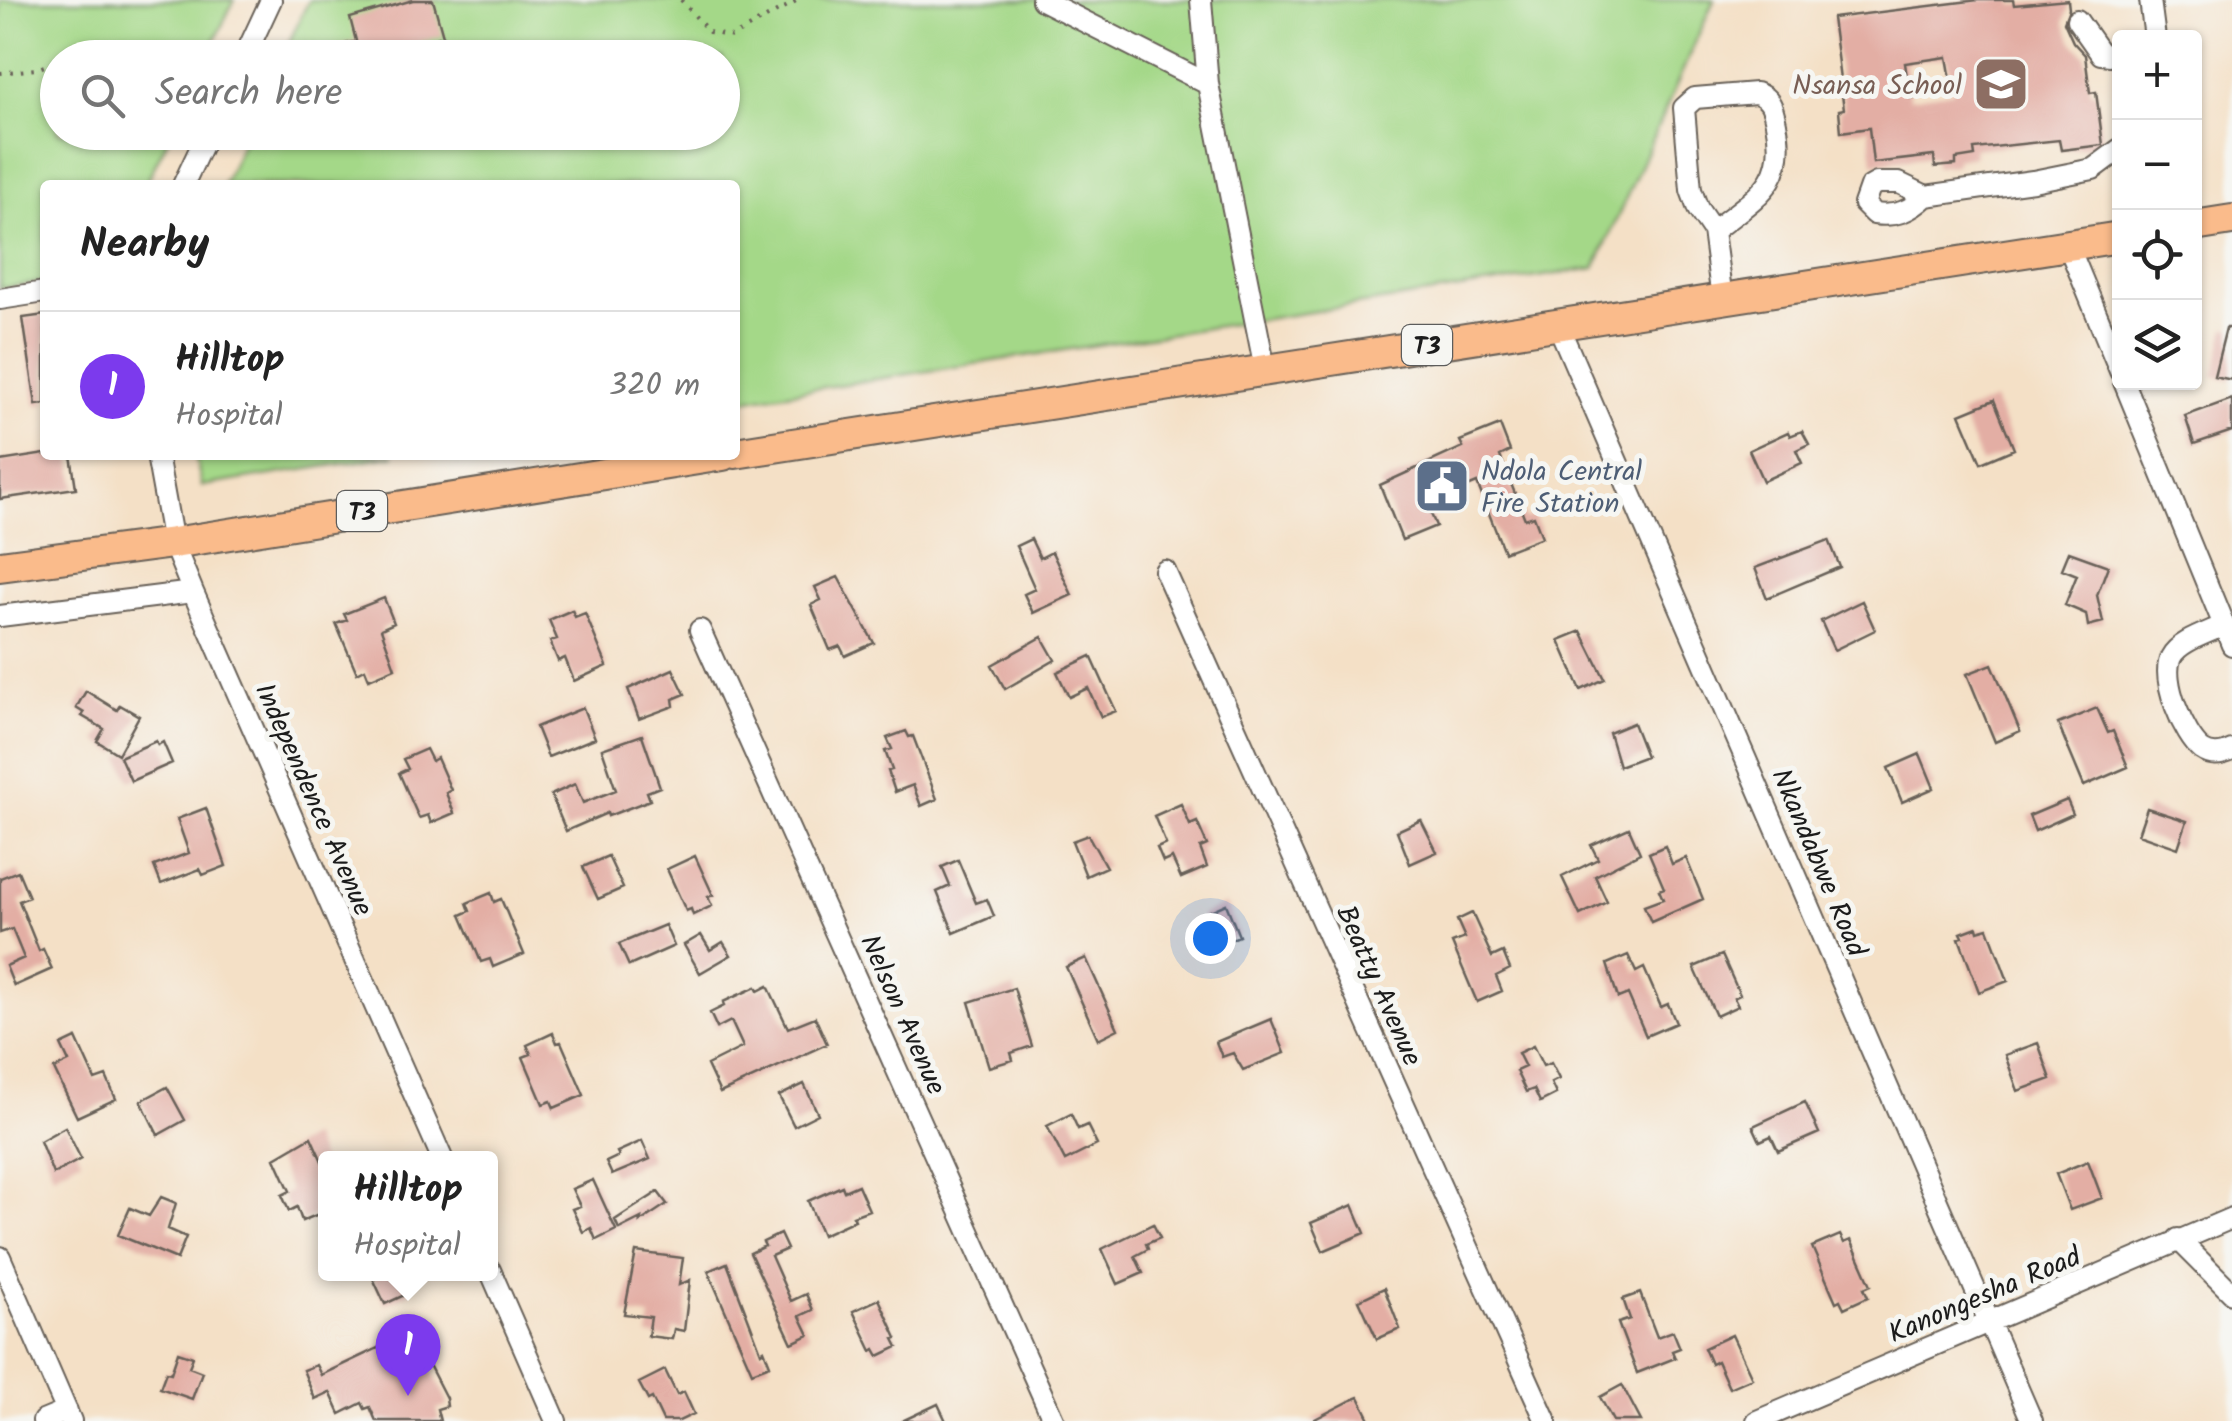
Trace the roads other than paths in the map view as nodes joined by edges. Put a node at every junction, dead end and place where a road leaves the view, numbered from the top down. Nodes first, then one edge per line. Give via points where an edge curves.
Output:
1 (271, 0) edge
2 (1042, 0) edge
3 (1202, 0) edge
4 (2150, 0) edge
5 (2077, 20) dead end
6 (2154, 30) edge
7 (252, 40) edge
8 (2112, 55) edge
9 (1208, 84) junction
10 (200, 150) edge
11 (2112, 155) edge
12 (185, 180) edge
13 (1926, 196) dead end
14 (2232, 220) edge
15 (2202, 225) edge
16 (1714, 231) junction
17 (2112, 239) edge
18 (2068, 245) junction
19 (40, 293) edge
20 (1722, 299) junction
21 (0, 300) edge
22 (1558, 325) junction
23 (2112, 351) edge
24 (1266, 369) junction
25 (2127, 390) edge
26 (740, 452) edge
27 (158, 460) edge
28 (691, 460) edge
29 (173, 542) junction
30 (0, 566) edge
31 (1165, 571) dead end
32 (193, 592) junction
33 (0, 616) edge
34 (700, 630) dead end
35 (2228, 635) edge
36 (2232, 750) edge
37 (439, 1151) edge
38 (2232, 1218) edge
39 (2178, 1239) junction
40 (0, 1257) edge
41 (495, 1281) edge
42 (2232, 1293) edge
43 (1989, 1324) junction
44 (69, 1416) edge
45 (43, 1421) edge
46 (556, 1421) edge
47 (1054, 1421) edge
48 (1546, 1421) edge
49 (1757, 1421) edge
50 (2032, 1421) edge

1 - 7 street
2 - 9 street
3 - 9 street
4 - 6 street
5 - 8 street via 2101,54
9 - 24 street
10 - 12 street
11 - 13 street via 2093,169
14 - 15 highway
16 - 16 street via 1770,183 1778,168 1773,108 1756,92 1695,98 1684,108 1691,190
16 - 20 street
17 - 18 highway, T3
18 - 20 highway, T3
18 - 23 street
19 - 21 street
20 - 22 highway, T3
22 - 24 highway, T3
22 - 43 street, Nkandabwe Road
24 - 26 highway, T3
25 - 35 street
27 - 29 street, Independence Avenue
28 - 29 highway, T3
29 - 30 highway, T3
29 - 32 street, Independence Avenue
31 - 48 street, Beatty Avenue
32 - 33 street
32 - 37 street, Independence Avenue
34 - 47 street, Nelson Avenue
35 - 36 street via 2179,647 2168,679 2200,748 2217,755
38 - 39 street, Kanongesha Road
39 - 42 street
39 - 43 street, Kanongesha Road
40 - 44 street
41 - 46 street
43 - 49 street, Kanongesha Road
43 - 50 street, Nkandabwe Road
44 - 45 street

